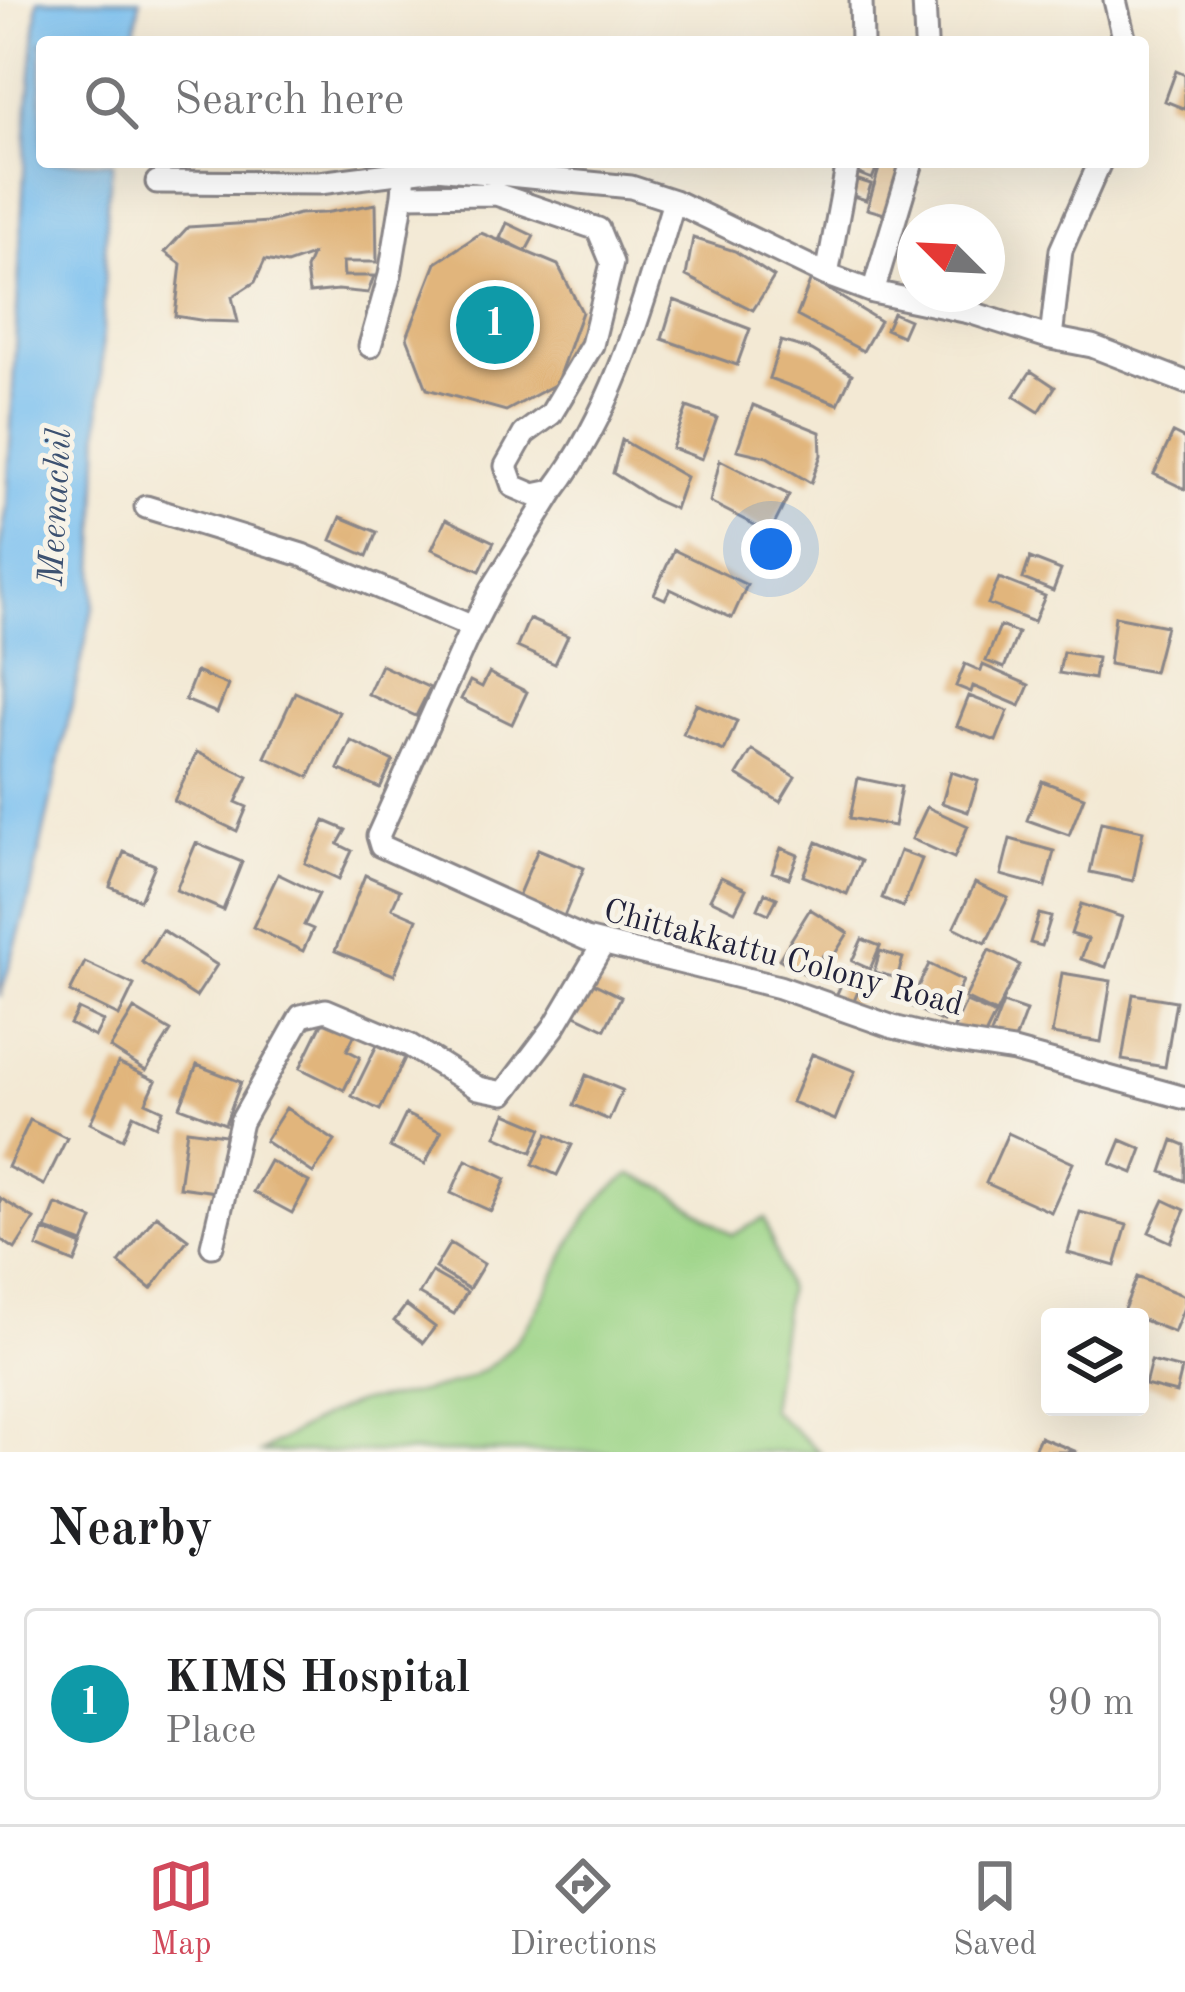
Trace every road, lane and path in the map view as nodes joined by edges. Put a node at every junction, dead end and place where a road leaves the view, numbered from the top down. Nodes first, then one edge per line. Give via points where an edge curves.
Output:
1 (861, 0) edge
2 (924, 0) edge
3 (1114, 0) edge
4 (862, 36) edge
5 (926, 36) edge
6 (1123, 36) edge
7 (847, 168) edge
8 (910, 168) edge
9 (1097, 168) edge
10 (157, 182) dead end
11 (404, 183) junction
12 (674, 201) junction
13 (826, 275) junction
14 (873, 292) junction
15 (1051, 338) junction
16 (370, 346) dead end
17 (1185, 382) edge
18 (553, 491) junction
19 (146, 507) dead end
20 (473, 627) junction
21 (603, 944) junction
22 (1185, 1098) edge
23 (212, 1246) dead end

1 - 4 street
2 - 5 street
3 - 6 street
7 - 13 street
8 - 14 street
9 - 15 street via 1060,250
10 - 11 street
11 - 12 street via 436,168 631,187
11 - 16 street
11 - 18 street via 496,194 598,229 612,263 592,345 551,414 524,434 506,466 513,486 535,495
12 - 13 street
12 - 18 street via 620,365
13 - 14 street
14 - 15 street
15 - 17 street
18 - 20 street
19 - 20 street via 302,555
20 - 21 street, Chittakkattu Colony Road via 378,842
21 - 22 street, Chittakkattu Colony Road via 779,987 893,1027
21 - 23 street via 504,1093 478,1088 409,1045 326,1010 302,1016 241,1122

